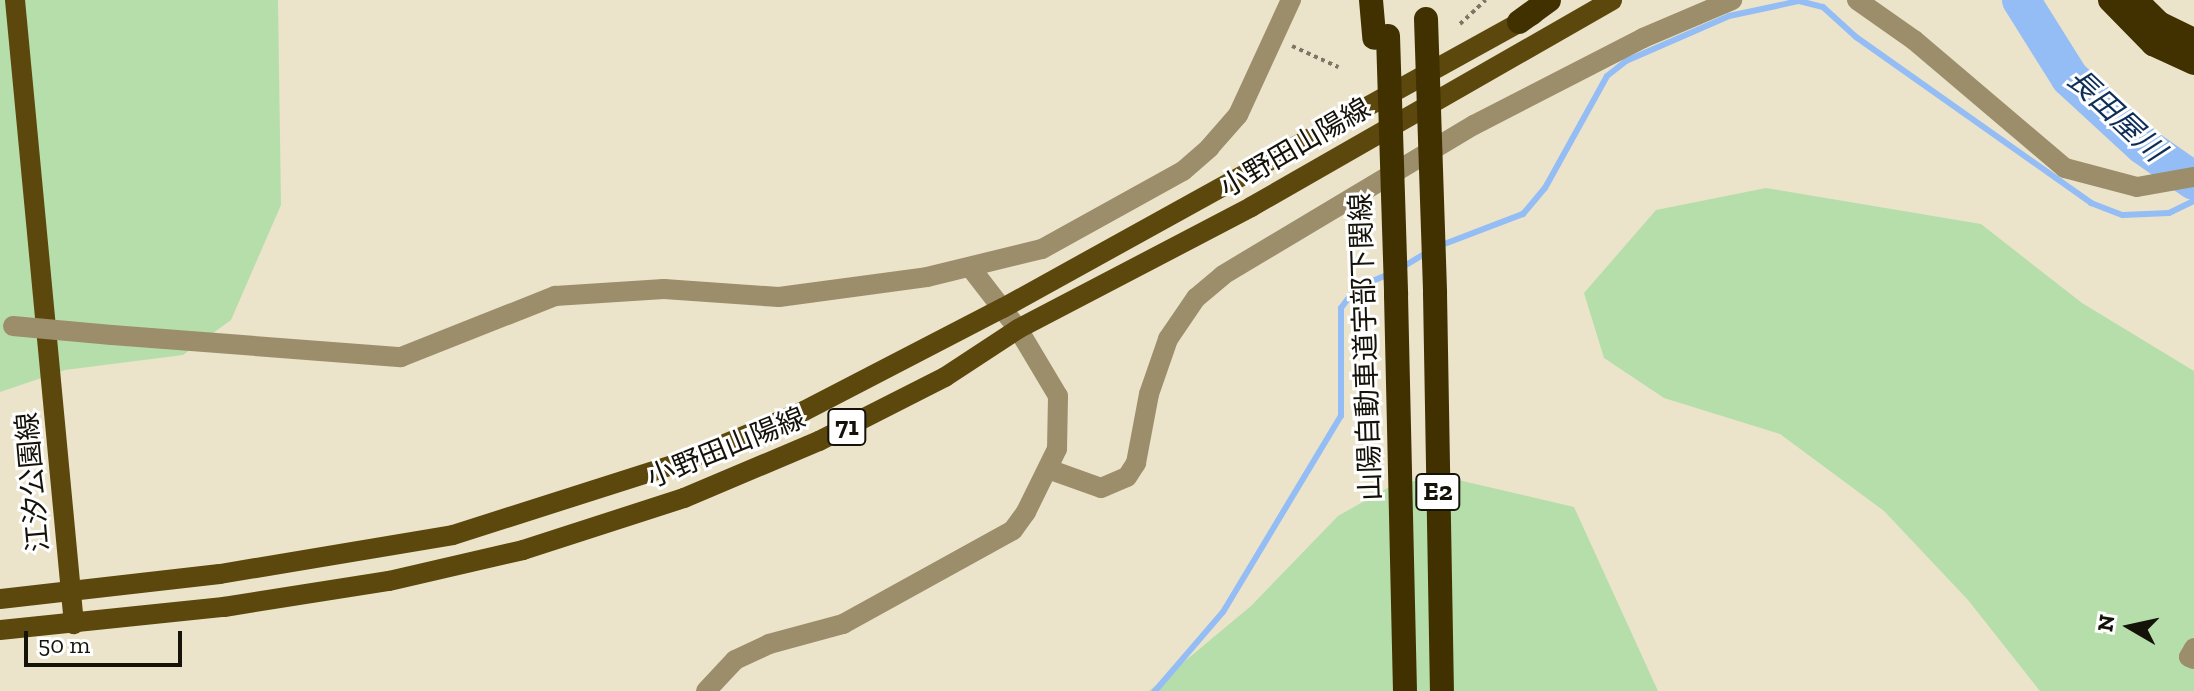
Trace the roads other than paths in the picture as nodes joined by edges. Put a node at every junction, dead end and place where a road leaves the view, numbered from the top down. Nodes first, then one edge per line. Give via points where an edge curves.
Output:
1 (15, 0) edge
2 (1291, 0) edge
3 (1371, 0) edge
4 (1387, 0) edge
5 (1549, 0) edge
6 (1559, 0) edge
7 (1612, 0) edge
8 (1732, 0) edge
9 (1857, 0) edge
10 (2110, 0) edge
11 (2136, 0) edge
12 (1426, 10) edge
13 (1519, 22) junction
14 (1381, 37) junction
15 (2194, 40) edge
16 (2194, 63) edge
17 (2194, 177) edge
18 (970, 267) junction
19 (1003, 308) junction
20 (6, 326) edge
21 (1018, 329) junction
22 (1048, 469) junction
23 (72, 590) junction
24 (0, 599) edge
25 (74, 624) junction
26 (0, 630) edge
27 (2194, 648) edge
28 (2194, 659) edge
29 (706, 691) edge
30 (1405, 691) edge
31 (1442, 691) edge

1 - 23 main road, 江汐公園線
2 - 18 street via 1238,115 1183,171 1042,249
3 - 14 highway
4 - 14 highway
5 - 13 highway
6 - 13 main road, 小野田山陽線 / 71
7 - 21 main road, 小野田山陽線 / 71 via 1251,207
8 - 22 street via 1643,38 1474,125 1223,275 1196,298 1168,339 1149,394 1136,463 1127,477 1101,488
9 - 17 street via 1914,40 2065,168 2137,187
10 - 16 highway via 2153,44
11 - 15 highway via 2159,23
12 - 31 highway, E2, bridge
13 - 19 main road, 小野田山陽線 / 71
14 - 30 highway, 山陽自動車道宇部下関線 / E2, bridge via 1396,295
18 - 19 street
18 - 20 street, bridge via 779,297 664,289 555,296 401,357
19 - 21 street
19 - 23 main road, 小野田山陽線 / 71 via 804,411 582,498 453,535 349,555
21 - 22 street via 1058,396 1060,431
21 - 25 main road, 小野田山陽線 / 71 via 945,377 819,441 684,498 523,550 389,581
22 - 29 street via 1013,530 843,624 769,644 735,660
23 - 24 main road, 小野田山陽線 / 71
23 - 25 main road, 江汐公園線
25 - 26 main road, 小野田山陽線 / 71
27 - 28 street via 2189,657

